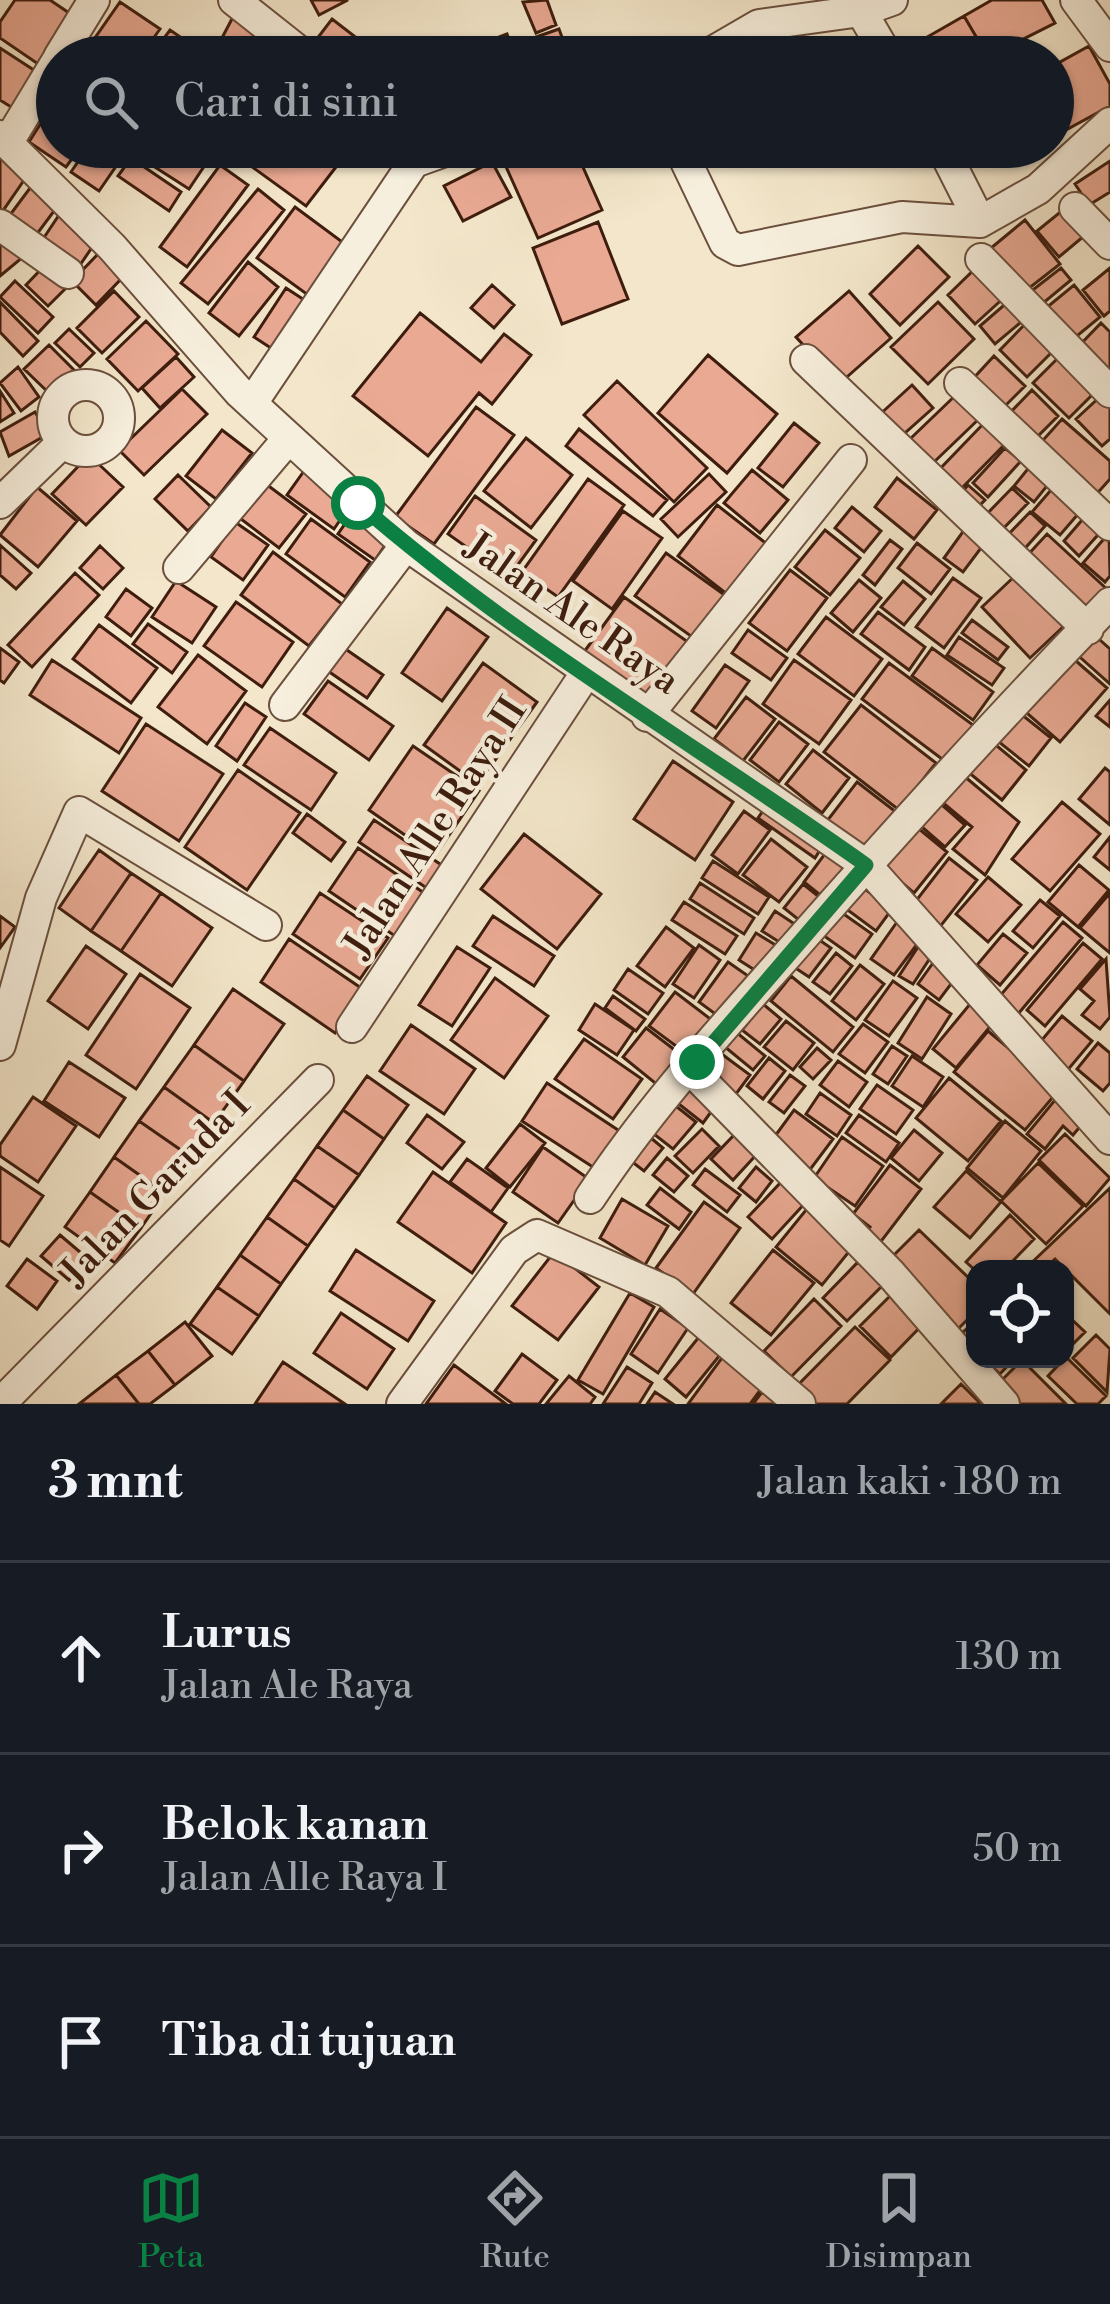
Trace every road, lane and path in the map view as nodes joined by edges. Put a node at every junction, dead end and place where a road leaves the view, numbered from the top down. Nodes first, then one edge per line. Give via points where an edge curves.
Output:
1 (94, 0) edge
2 (234, 0) edge
3 (892, 0) edge
4 (1076, 0) edge
5 (861, 11) junction
6 (72, 36) edge
7 (279, 36) edge
8 (740, 36) edge
9 (876, 36) edge
10 (1110, 46) edge
11 (36, 92) edge
12 (1110, 123) edge
13 (4, 139) edge
14 (1074, 156) edge
15 (400, 168) edge
16 (690, 168) edge
17 (953, 168) edge
18 (1060, 168) edge
19 (1075, 208) dead end
20 (980, 222) junction
21 (0, 225) edge
22 (1110, 244) edge
23 (980, 260) dead end
24 (68, 273) dead end
25 (806, 360) dead end
26 (960, 383) dead end
27 (1110, 392) edge
28 (252, 404) junction
29 (287, 440) junction
30 (62, 443) dead end
31 (851, 460) dead end
32 (0, 503) edge
33 (1110, 525) edge
34 (406, 545) junction
35 (179, 568) dead end
36 (1101, 622) edge
37 (586, 673) junction
38 (286, 705) dead end
39 (647, 716) junction
40 (866, 865) junction
41 (266, 925) dead end
42 (352, 1027) dead end
43 (0, 1045) edge
44 (697, 1062) junction
45 (317, 1080) dead end
46 (1110, 1139) edge
47 (590, 1198) dead end
48 (0, 1404) edge
49 (402, 1404) edge
50 (800, 1404) edge
51 (1004, 1404) edge

1 - 6 street
2 - 7 street
3 - 5 street
4 - 10 street
5 - 8 street via 759,25
5 - 9 street
11 - 13 street
12 - 14 street
13 - 28 street, Jalan Ale Raya
15 - 28 street
16 - 20 street via 733,250 902,217
17 - 20 street
18 - 20 street
19 - 22 street
21 - 24 street
23 - 27 street
25 - 36 street
26 - 33 street
28 - 29 street, Jalan Ale Raya
29 - 34 street, Jalan Ale Raya
29 - 35 street
30 - 32 street
31 - 39 street
34 - 37 street, Jalan Ale Raya
34 - 38 street
36 - 40 street
37 - 39 street, Jalan Ale Raya
37 - 42 street, Jalan Alle Raya II
39 - 40 street, Jalan Ale Raya
40 - 44 street
40 - 46 street, Jalan Ale Raya
41 - 43 street via 79,812 40,898
44 - 47 street via 638,1126
44 - 51 street via 699,1078 891,1274
45 - 48 street, Jalan Garuda I
49 - 50 street via 530,1236 551,1237 668,1292

